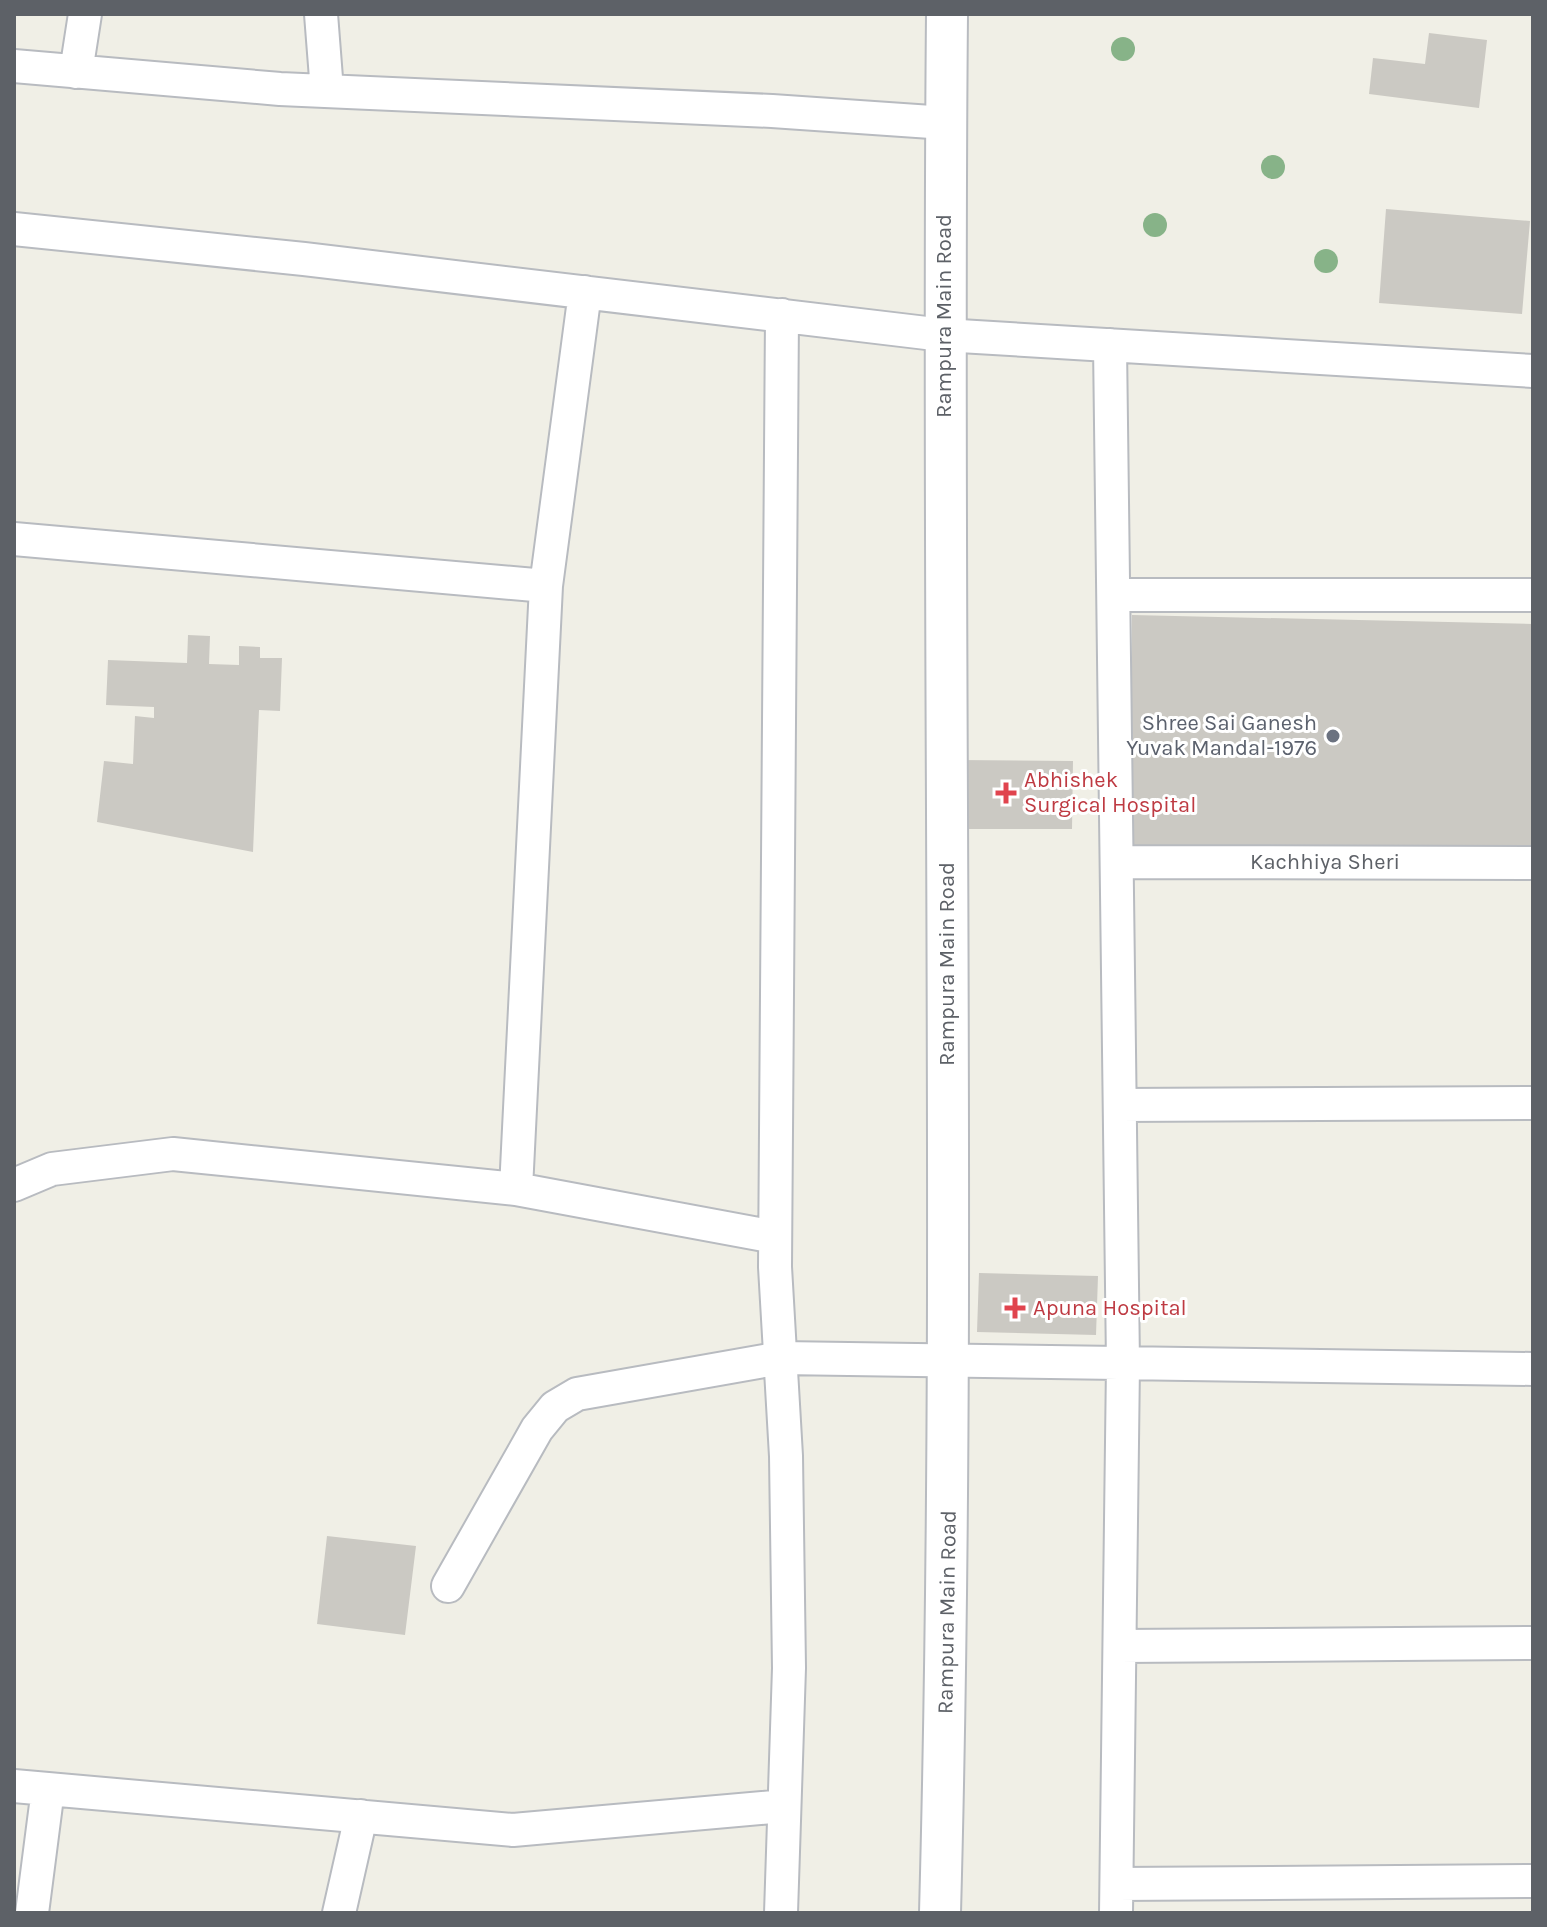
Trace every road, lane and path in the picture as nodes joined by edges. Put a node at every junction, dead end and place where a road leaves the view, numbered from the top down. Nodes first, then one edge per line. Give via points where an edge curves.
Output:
1 (85, 14) edge
2 (321, 14) edge
3 (947, 14) edge
4 (14, 66) edge
5 (76, 72) junction
6 (327, 91) junction
7 (946, 123) junction
8 (14, 229) edge
9 (585, 292) junction
10 (782, 315) junction
11 (943, 335) junction
12 (1110, 345) junction
13 (1533, 371) edge
14 (14, 539) edge
15 (546, 586) junction
16 (1114, 595) junction
17 (1533, 595) edge
18 (1117, 862) junction
19 (1533, 863) edge
20 (1533, 1103) edge
21 (1120, 1105) junction
22 (14, 1185) edge
23 (516, 1189) junction
24 (775, 1237) junction
25 (781, 1358) junction
26 (950, 1362) junction
27 (1123, 1364) junction
28 (1533, 1369) edge
29 (448, 1586) dead end
30 (1533, 1643) edge
31 (1120, 1646) junction
32 (14, 1786) edge
33 (48, 1789) junction
34 (784, 1806) junction
35 (361, 1816) junction
36 (1533, 1881) edge
37 (1116, 1898) edge
38 (32, 1913) edge
39 (339, 1913) edge
40 (781, 1913) edge
41 (940, 1913) edge

1 - 5 street
2 - 6 street
3 - 7 street, Rampura Main Road
4 - 5 street
5 - 6 street
6 - 7 street
7 - 11 street, Rampura Main Road
8 - 9 street
9 - 10 street
9 - 15 street
10 - 11 street
10 - 24 street
11 - 12 street
11 - 26 street, Rampura Main Road
12 - 13 street
12 - 16 street
14 - 15 street
15 - 23 street
16 - 17 street
16 - 18 street
18 - 19 street, Kachhiya Sheri
18 - 21 street
20 - 21 street
21 - 27 street
22 - 23 street via 52,1169 173,1154
23 - 24 street
24 - 25 street
25 - 26 street
25 - 29 street via 577,1394 555,1407 537,1429
25 - 34 street via 789,1668
26 - 27 street
26 - 41 street, Rampura Main Road
27 - 28 street
27 - 31 street
30 - 31 street
31 - 37 street
32 - 33 street
33 - 35 street
33 - 38 street
34 - 35 street via 513,1830
34 - 40 street
35 - 39 street
36 - 37 street

